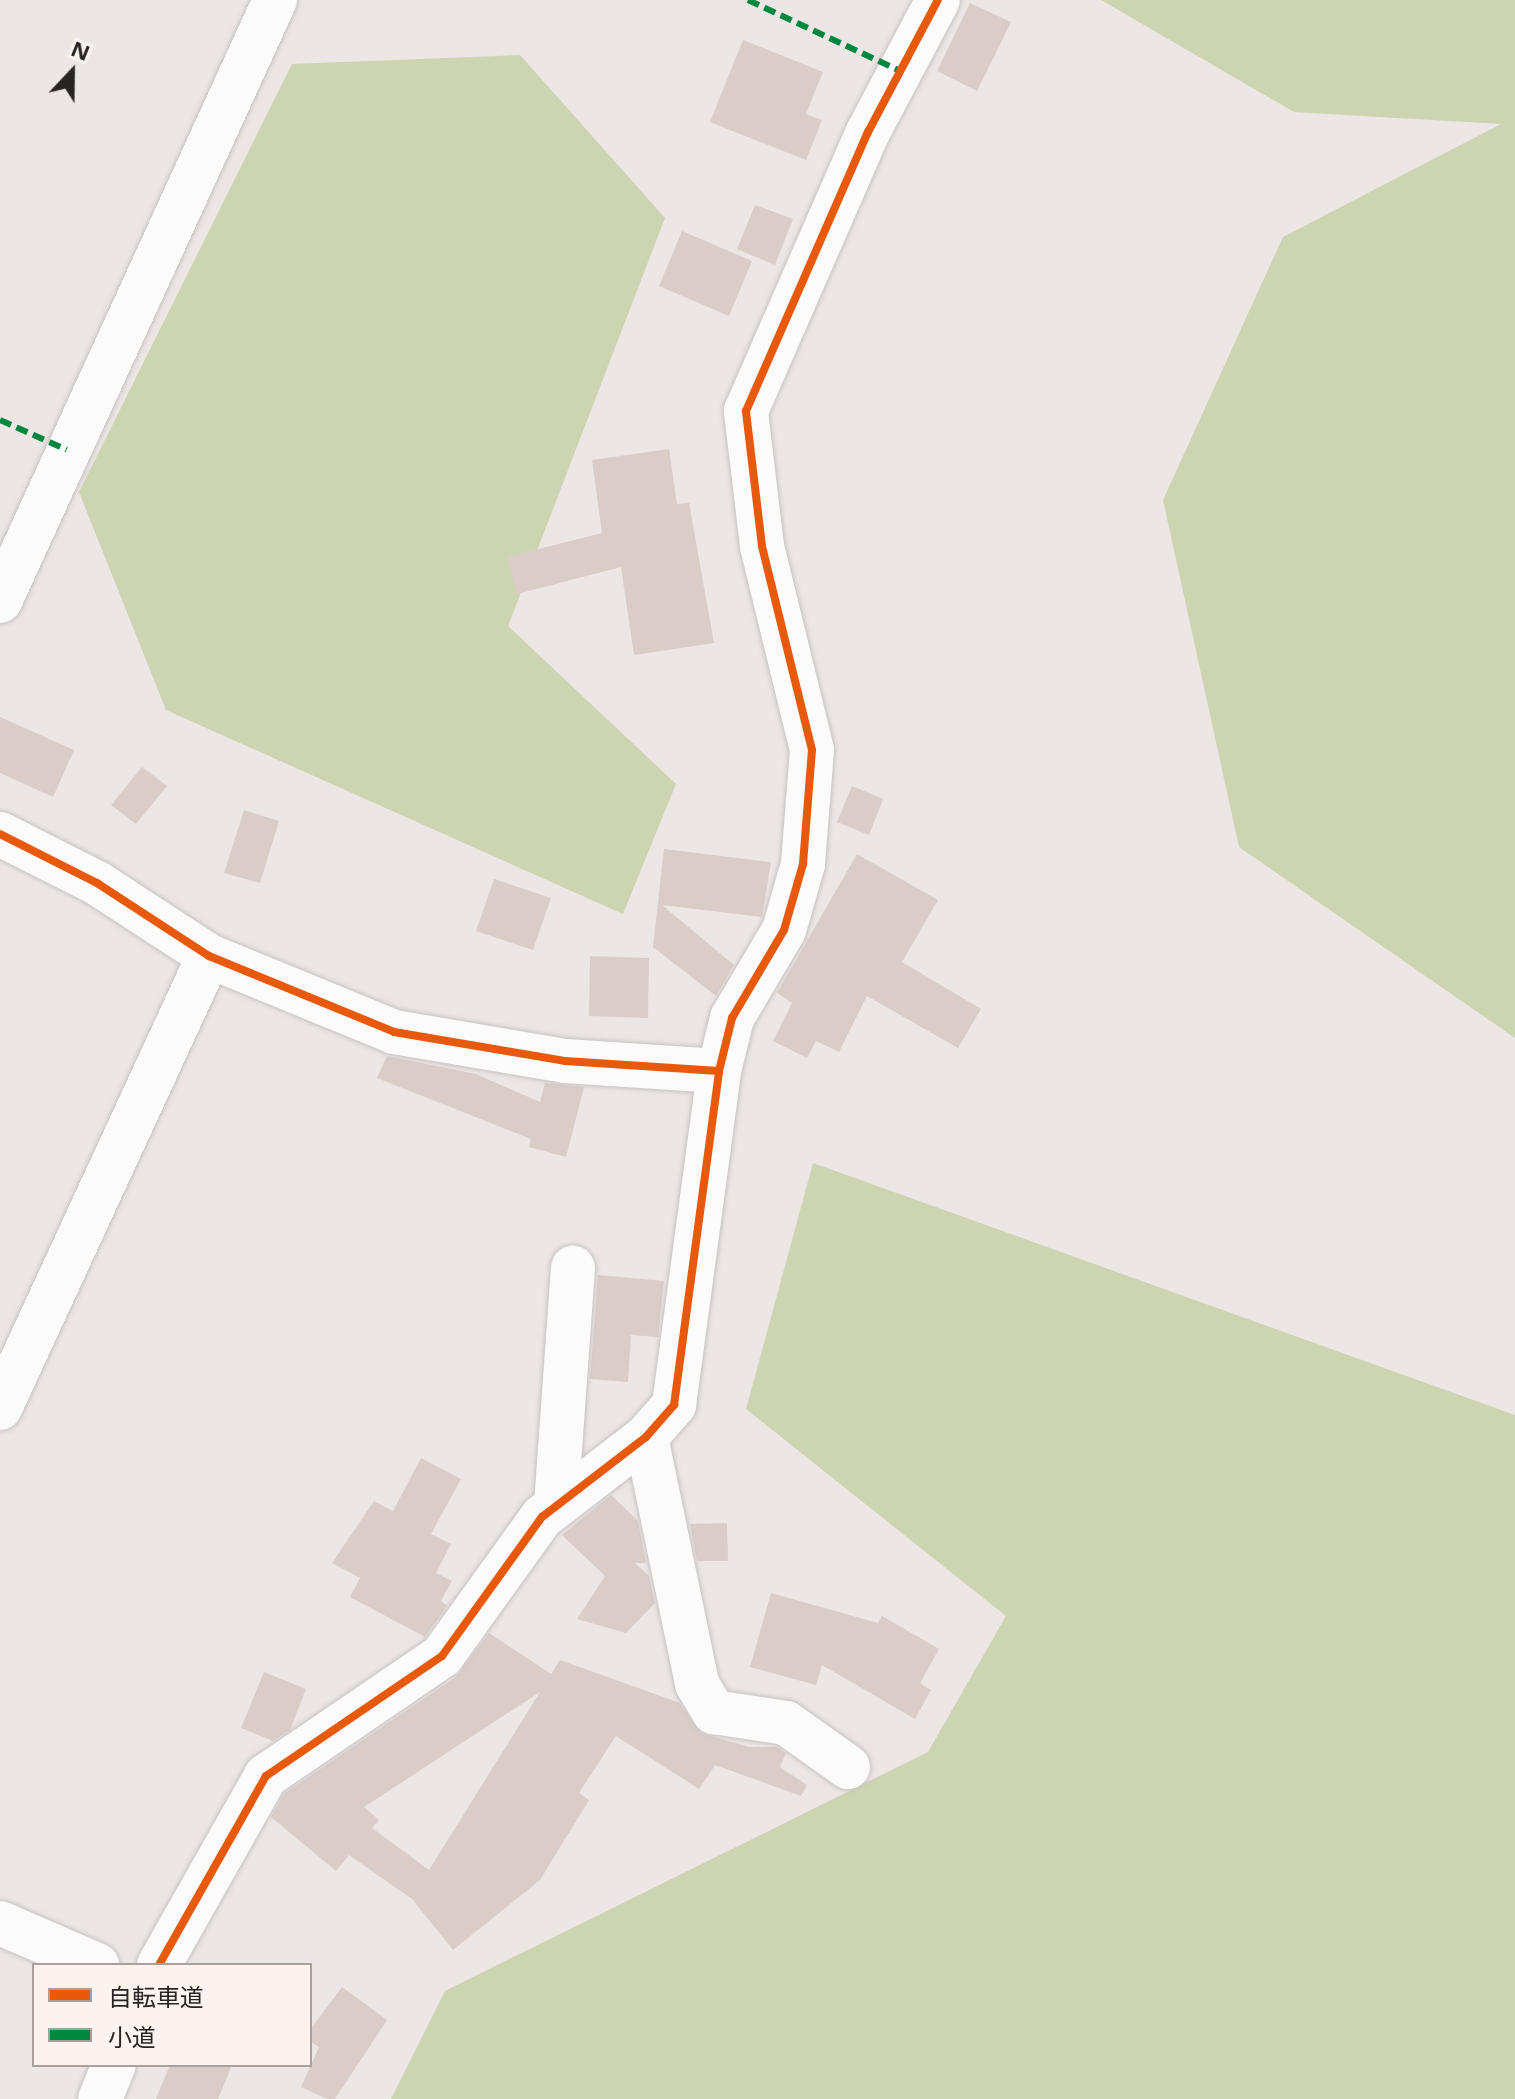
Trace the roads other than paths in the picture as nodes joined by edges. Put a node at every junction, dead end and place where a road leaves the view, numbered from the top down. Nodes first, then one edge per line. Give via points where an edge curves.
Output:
1 (275, 0) edge
2 (938, 0) edge
3 (0, 601) edge
4 (0, 834) edge
5 (209, 956) junction
6 (719, 1071) junction
7 (573, 1268) dead end
8 (0, 1408) edge
9 (646, 1437) junction
10 (556, 1505) junction
11 (848, 1767) dead end
12 (0, 1923) edge
13 (92, 1963) edge
14 (160, 1963) edge
15 (113, 2067) edge
16 (100, 2099) edge

1 - 3 street
2 - 6 street via 868,132 746,411 762,546 812,750 803,864 784,930 732,1018
4 - 5 street via 97,883
5 - 6 street via 394,1032 565,1061
5 - 8 street
6 - 9 street via 674,1405
7 - 10 street
9 - 10 street
9 - 11 street via 697,1684 714,1712 786,1723
10 - 14 street via 442,1656 266,1776
12 - 13 street
15 - 16 street

